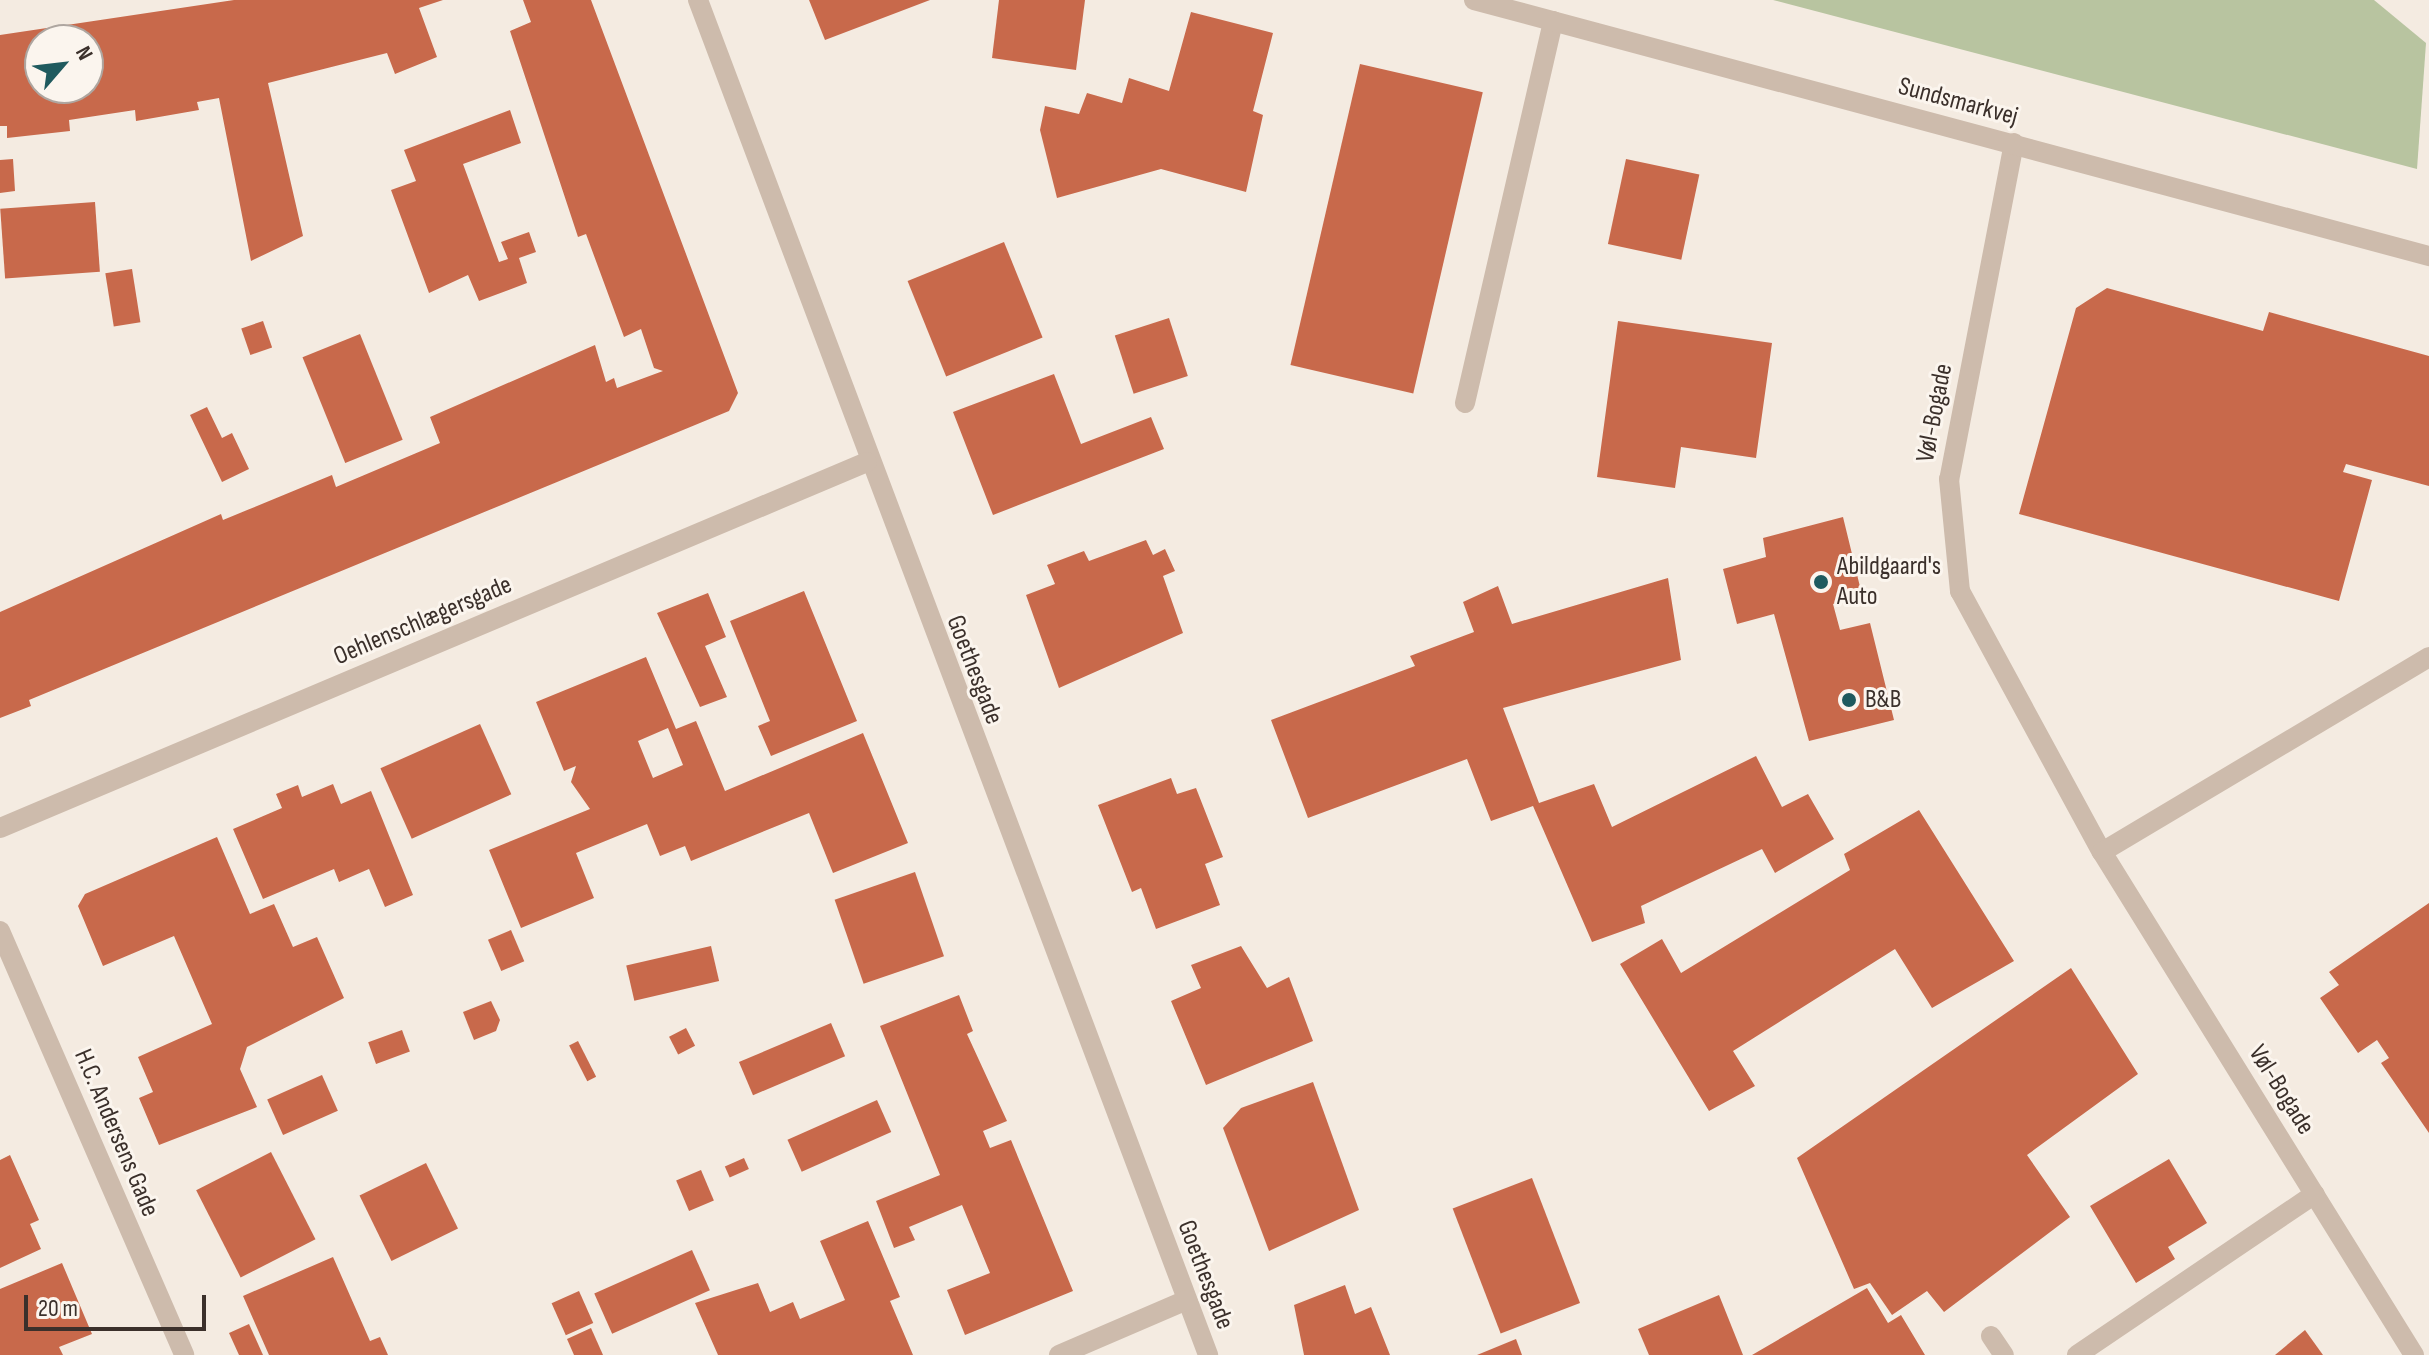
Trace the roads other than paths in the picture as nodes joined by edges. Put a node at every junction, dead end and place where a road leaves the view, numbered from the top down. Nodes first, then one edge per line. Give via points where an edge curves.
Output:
1 (698, 0) edge
2 (1474, 0) edge
3 (1553, 21) junction
4 (2014, 143) junction
5 (2429, 256) edge
6 (1465, 403) dead end
7 (867, 462) junction
8 (2429, 657) edge
9 (0, 828) edge
10 (2102, 852) junction
11 (0, 931) edge
12 (2315, 1194) junction
13 (1187, 1300) junction
14 (1991, 1336) dead end
15 (184, 1355) edge
16 (1059, 1355) edge
17 (1208, 1355) edge
18 (2004, 1355) edge
19 (2077, 1355) edge
20 (2414, 1355) edge

1 - 7 street, Goethesgade
2 - 3 street, Sundsmarkvej
3 - 4 street, Sundsmarkvej
3 - 6 street
4 - 5 street, Sundsmarkvej
4 - 10 street, Vøl-Bogade via 1949,479 1960,591
7 - 9 street, Oehlenschlægersgade
7 - 13 street, Goethesgade
8 - 10 street
10 - 12 street, Vøl-Bogade
11 - 15 street, H.C. Andersens Gade
12 - 19 street
12 - 20 street, Vøl-Bogade
13 - 16 street
13 - 17 street, Goethesgade
14 - 18 street

